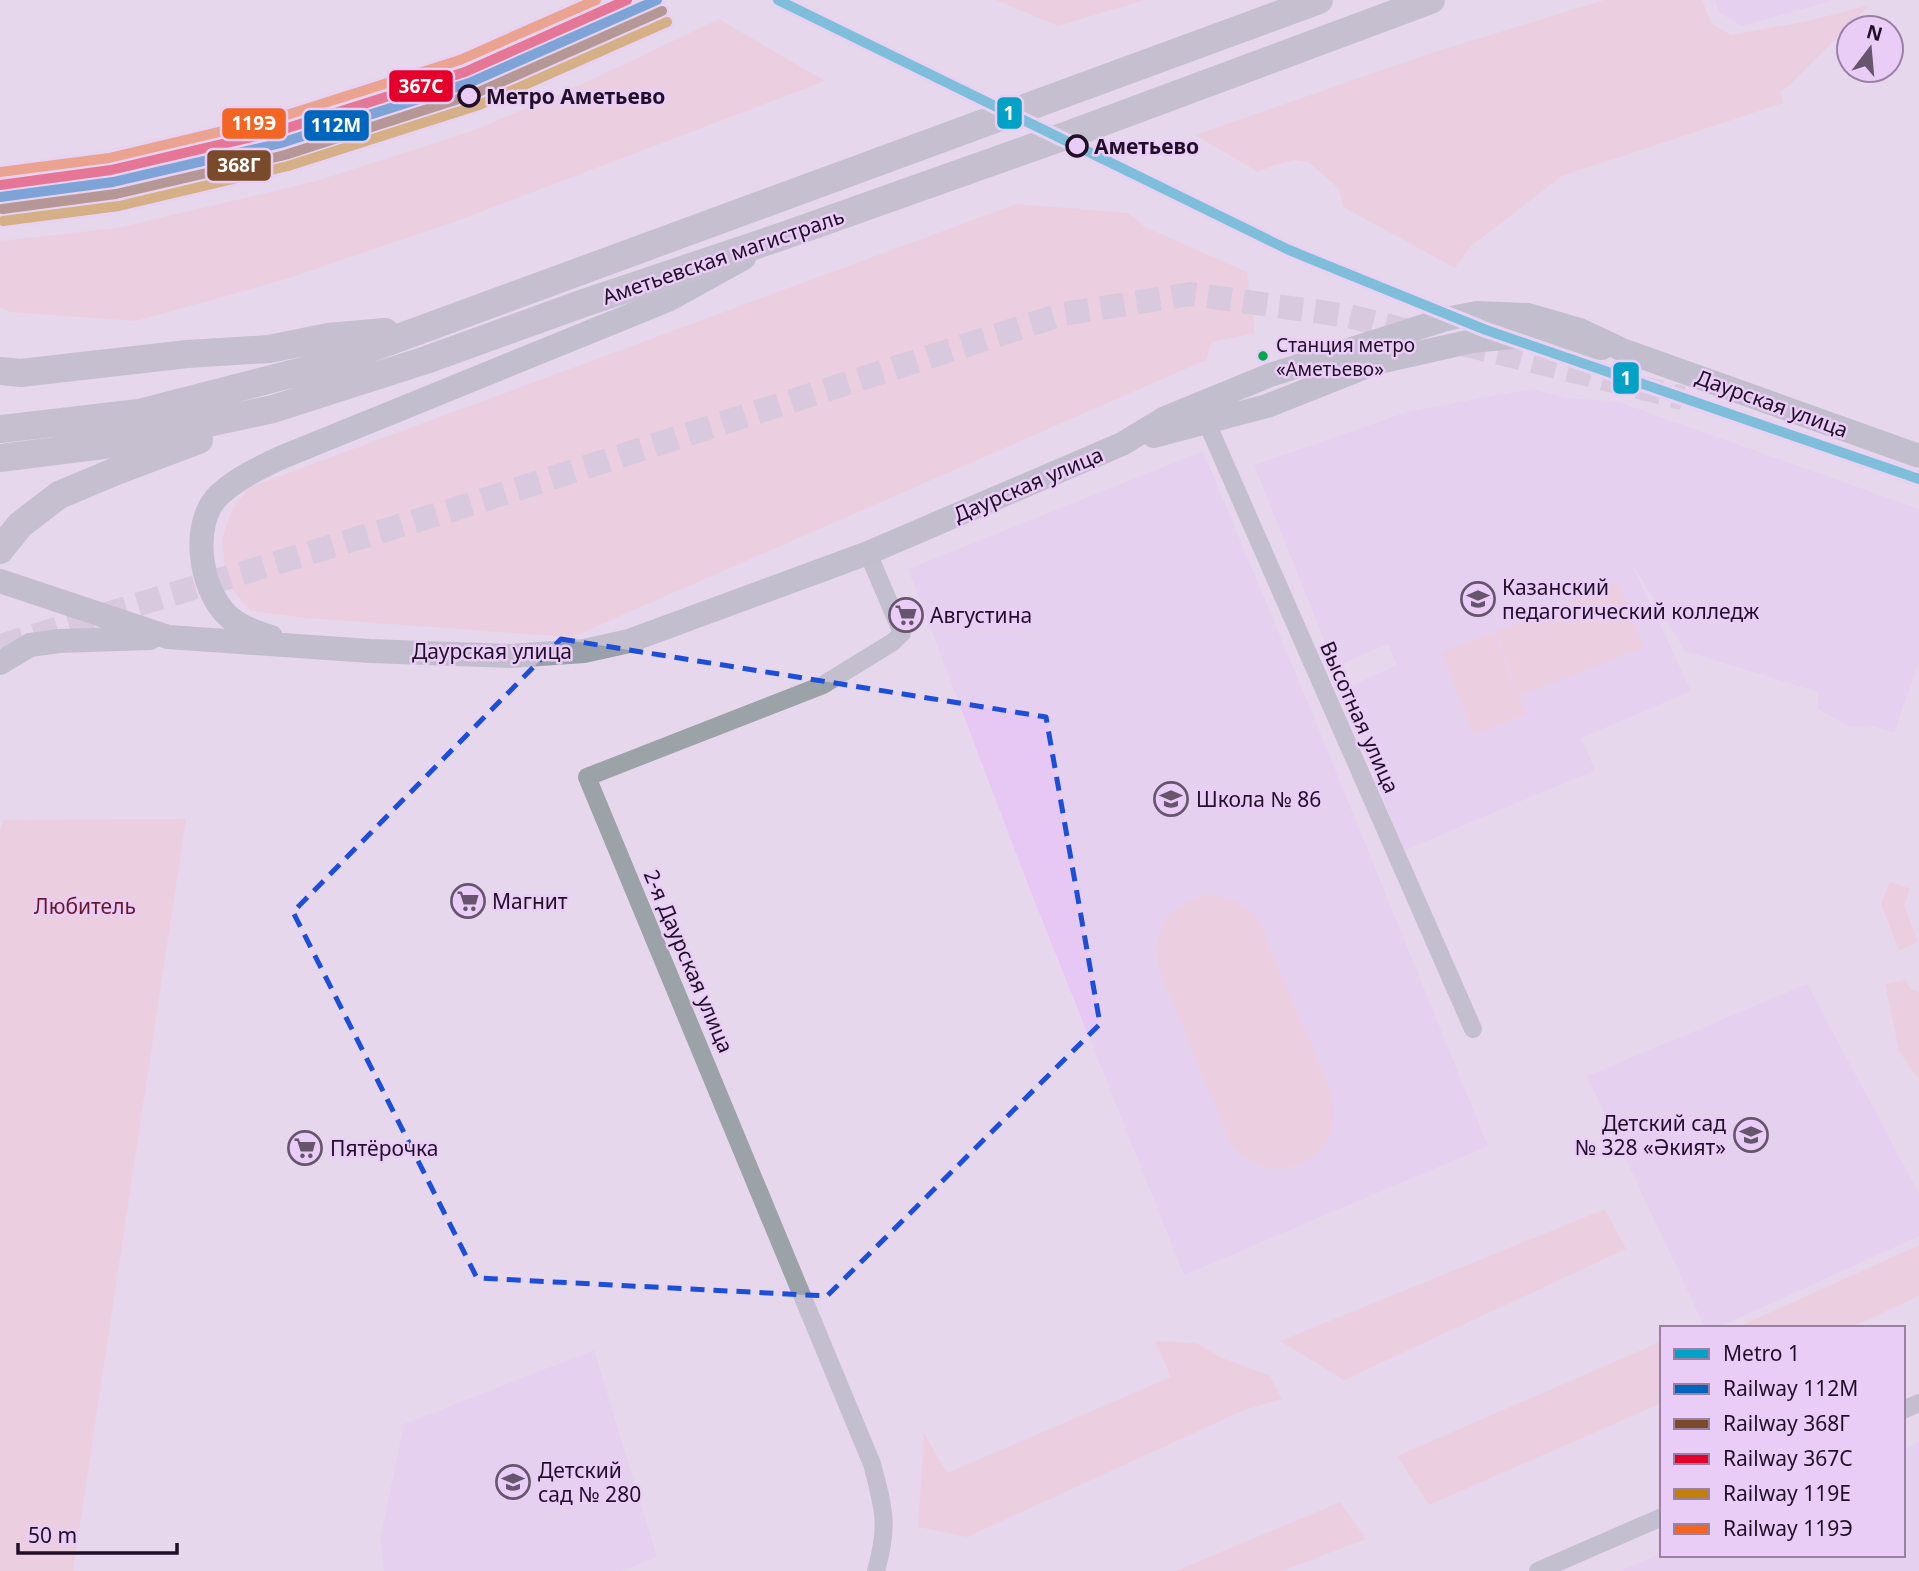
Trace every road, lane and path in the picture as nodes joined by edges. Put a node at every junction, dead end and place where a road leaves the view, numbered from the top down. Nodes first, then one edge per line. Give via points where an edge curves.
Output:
1 (1319, 0) edge
2 (1431, 0) edge
3 (783, 236) junction
4 (426, 329) junction
5 (1625, 351) junction
6 (0, 371) edge
7 (273, 410) junction
8 (1207, 423) junction
9 (0, 429) edge
10 (1122, 444) junction
11 (1919, 456) edge
12 (0, 458) edge
13 (0, 550) edge
14 (868, 553) junction
15 (0, 581) edge
16 (168, 637) junction
17 (298, 646) junction
18 (0, 663) edge
19 (1474, 1028) dead end
20 (1660, 1518) edge
21 (876, 1571) edge
22 (1538, 1571) edge

1 - 4 main road, Аметьевская магистраль
2 - 3 main road, Аметьевская магистраль
3 - 7 main road, Аметьевская магистраль
3 - 17 street via 668,300 280,458 250,472 218,496 204,521 204,573 210,592 228,616 252,631
4 - 6 main road via 328,337 269,349 21,373
4 - 9 main road, Аметьевская магистраль via 321,366 139,413
5 - 8 street, Даурская улица via 1515,337 1472,341 1375,363 1267,406
5 - 10 street, Даурская улица via 1580,330 1528,315 1477,313 1270,374 1165,418
5 - 11 street, Даурская улица
7 - 12 main road, Аметьевская магистраль via 111,444
7 - 13 main road via 59,495 20,525
8 - 10 street, Даурская улица
8 - 19 street, Высотная улица
10 - 14 street, Даурская улица
14 - 17 street, Даурская улица via 629,641 584,651 512,656
14 - 21 street, 2-я Даурская улица via 902,633 893,642 822,685 587,777 872,1464 885,1514
15 - 16 street, Даурская улица
16 - 17 street, Даурская улица
16 - 18 street via 30,645
20 - 22 street

